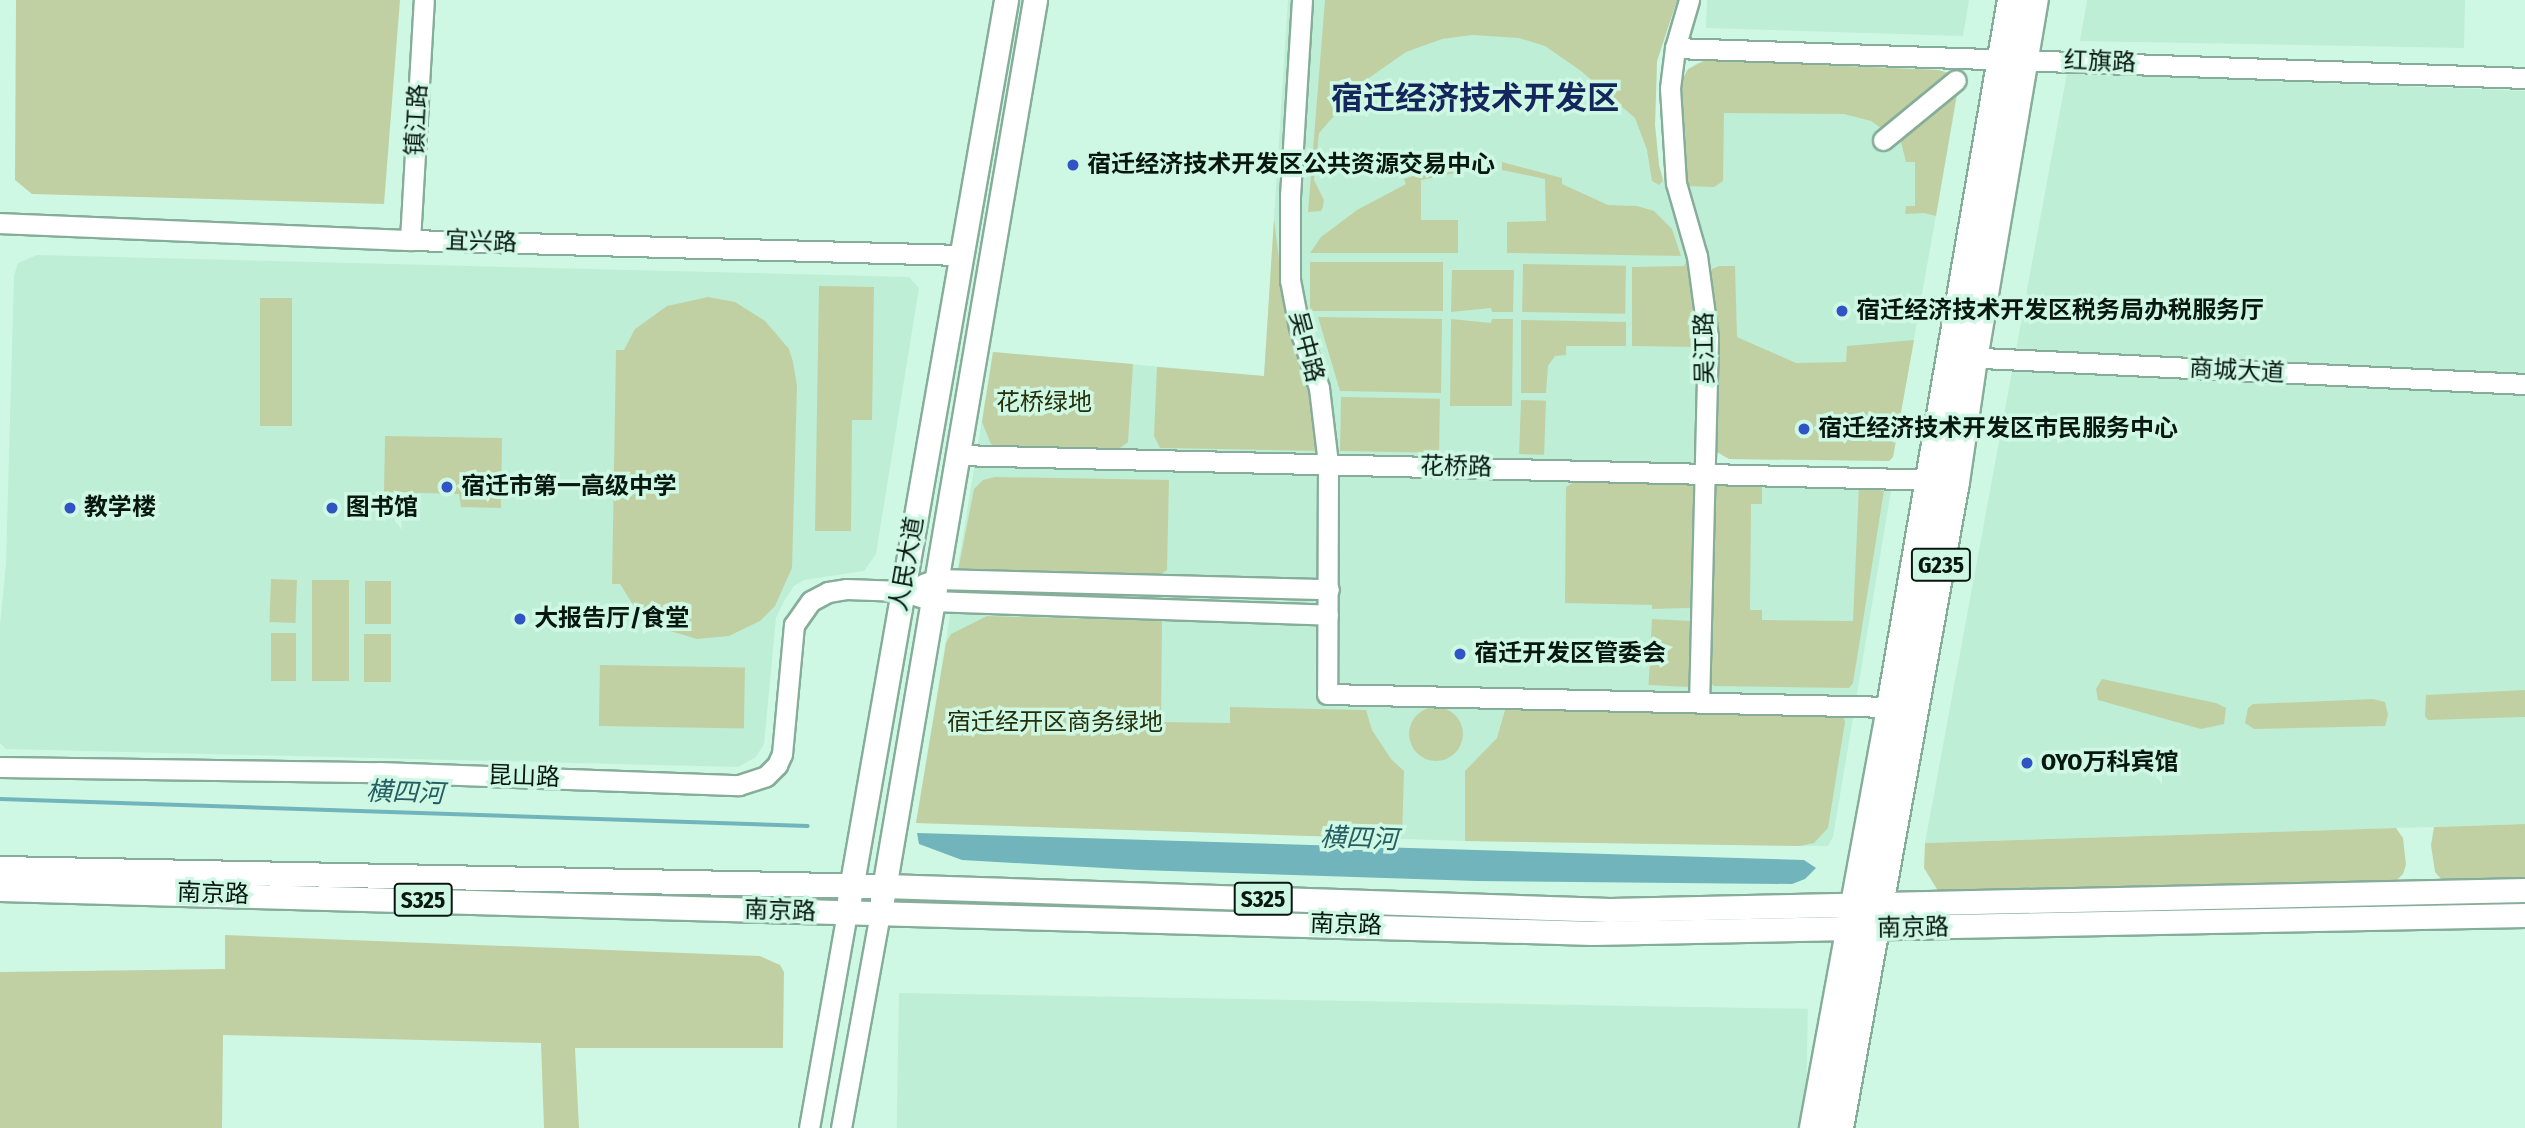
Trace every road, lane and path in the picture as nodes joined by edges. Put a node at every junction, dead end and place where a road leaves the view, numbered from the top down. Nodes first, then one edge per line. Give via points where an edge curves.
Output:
1 (424, 0) edge
2 (1006, 0) edge
3 (1035, 0) edge
4 (1302, 0) edge
5 (1689, 0) edge
6 (2012, 0) edge
7 (2034, 0) edge
8 (1675, 48) junction
9 (2012, 59) junction
10 (2525, 78) edge
11 (1956, 80) dead end
12 (1883, 140) dead end
13 (0, 223) edge
14 (410, 240) junction
15 (961, 256) junction
16 (1961, 357) junction
17 (2525, 384) edge
18 (957, 455) junction
19 (1328, 464) junction
20 (1704, 473) junction
21 (1928, 478) junction
22 (1955, 482) junction
23 (1329, 589) junction
24 (935, 590) junction
25 (902, 591) junction
26 (1328, 615) junction
27 (1699, 702) junction
28 (1891, 707) junction
29 (0, 766) edge
30 (0, 868) edge
31 (852, 886) junction
32 (885, 886) junction
33 (0, 889) edge
34 (2525, 890) edge
35 (847, 913) junction
36 (880, 913) junction
37 (2525, 915) edge
38 (1864, 918) junction
39 (808, 1128) edge
40 (841, 1128) edge
41 (1814, 1128) edge
42 (1839, 1128) edge

1 - 14 street, 镇江路
2 - 15 main road, 人民大道
3 - 18 main road, 人民大道
4 - 19 street, 吴中路 via 1290,195 1290,280 1319,388
5 - 8 street, 吴江路
6 - 9 highway, G235
7 - 9 highway, G235
8 - 9 street, 红旗路
8 - 20 street, 吴江路 via 1670,88 1675,171 1698,256 1708,337
9 - 10 street, 红旗路
9 - 16 highway, G235
11 - 12 street
13 - 14 street, 宜兴路
14 - 15 street, 宜兴路
15 - 25 main road, 人民大道
16 - 17 street, 商城大道
16 - 21 highway, G235
16 - 22 highway, G235
18 - 19 street, 花桥路
18 - 24 main road, 人民大道
19 - 20 street, 花桥路
19 - 23 street, 吴中路
20 - 21 street, 花桥路
20 - 27 street, 吴江路
21 - 22 street, 花桥路
21 - 28 highway, G235
22 - 38 highway, G235
23 - 24 street
23 - 26 street, 吴中路
24 - 25 street, 昆山路
24 - 26 street
24 - 32 main road, 人民大道
25 - 29 street, 昆山路 via 846,589 811,601 794,625 782,754 766,776 753,783
25 - 31 main road, 人民大道
26 - 27 street, 吴中路 via 1327,694
27 - 28 street
28 - 38 highway, G235
30 - 31 main road, 南京路 / S325
31 - 32 main road, 南京路 / S325
31 - 35 main road, 人民大道
32 - 36 main road, 人民大道
32 - 38 main road, 南京路 / S325
33 - 35 main road, 南京路 / S325
34 - 38 main road, 南京路 / S325
35 - 36 main road, 南京路 / S325
35 - 39 street, 人民大道
36 - 38 main road, 南京路 / S325 via 1592,933
36 - 40 street, 人民大道
37 - 38 main road, 南京路 / S325
38 - 41 highway, G235
38 - 42 highway, G235

